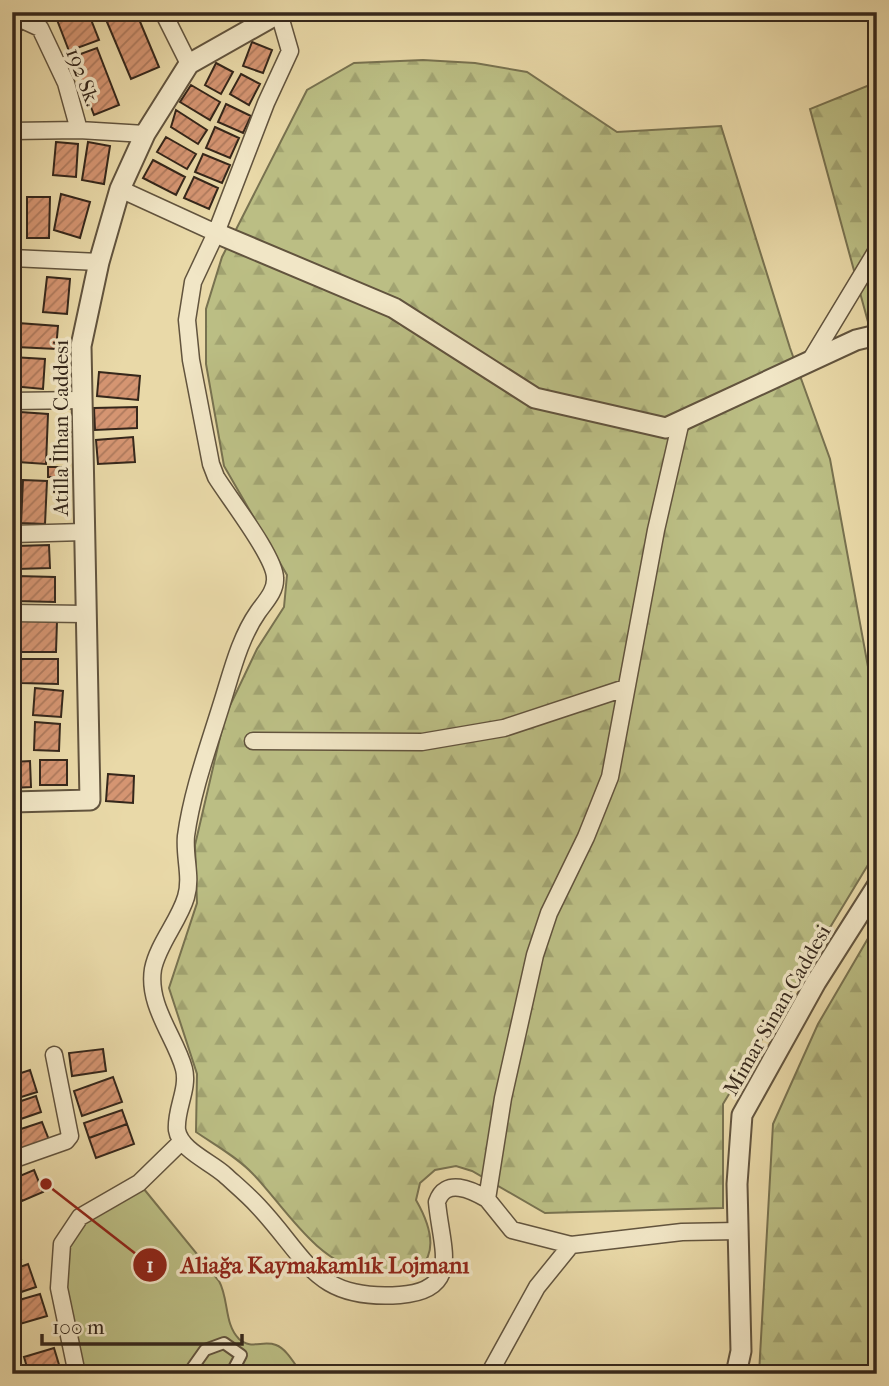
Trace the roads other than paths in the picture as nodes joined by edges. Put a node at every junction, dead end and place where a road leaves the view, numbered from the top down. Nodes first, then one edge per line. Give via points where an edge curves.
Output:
1 (163, 12) edge
2 (280, 13) edge
3 (14, 14) edge
4 (12, 40) edge
5 (189, 64) junction
6 (79, 130) junction
7 (12, 131) edge
8 (145, 134) junction
9 (120, 189) junction
10 (216, 233) junction
11 (877, 250) edge
12 (12, 258) edge
13 (99, 262) junction
14 (877, 335) edge
15 (810, 361) junction
16 (81, 400) junction
17 (12, 401) edge
18 (681, 421) junction
19 (84, 532) junction
20 (12, 534) edge
21 (12, 613) edge
22 (84, 614) junction
23 (625, 688) junction
24 (253, 741) dead end
25 (12, 802) edge
26 (877, 886) edge
27 (54, 1055) dead end
28 (181, 1142) junction
29 (12, 1160) edge
30 (487, 1199) junction
31 (738, 1231) junction
32 (571, 1245) junction
33 (77, 1374) edge
34 (188, 1374) edge
35 (231, 1374) edge
36 (489, 1374) edge
37 (736, 1374) edge

1 - 5 street
2 - 5 street, Atilla İlhan Caddesi
2 - 10 street via 290,51
3 - 4 street
3 - 6 street, 192 Sk. via 40,28 66,83
5 - 8 street, Atilla İlhan Caddesi
6 - 7 street
6 - 8 street
8 - 9 street, Atilla İlhan Caddesi
9 - 10 street
9 - 13 street, Atilla İlhan Caddesi
10 - 18 street via 394,308 535,398 666,428
10 - 28 street via 189,293 191,360 216,477 273,564 276,583 245,636 229,681 190,816 186,840 190,881 185,900 153,968 161,1016 185,1072 177,1127
11 - 15 street
12 - 13 street
13 - 16 street, Atilla İlhan Caddesi via 81,346
14 - 15 street
15 - 18 street
16 - 17 street
16 - 19 street, Atilla İlhan Caddesi
18 - 23 street
19 - 20 street
19 - 22 street, Atilla İlhan Caddesi
21 - 22 street
22 - 25 street, Atilla İlhan Caddesi via 90,800
23 - 24 street via 504,729 422,742
23 - 30 street via 610,777 535,955 503,1098
26 - 31 street, Mimar Sinan Caddesi via 816,982 742,1115
27 - 29 street via 70,1136
28 - 30 street via 213,1164 258,1206 318,1278 364,1295 415,1294 433,1288 444,1268 439,1195 468,1188
28 - 33 street via 139,1183 80,1217 62,1244 59,1288
30 - 32 street via 512,1230
31 - 32 street via 682,1232
31 - 37 street, Mimar Sinan Caddesi via 741,1351
32 - 36 street via 537,1287
34 - 35 street via 205,1350 224,1343 241,1355

